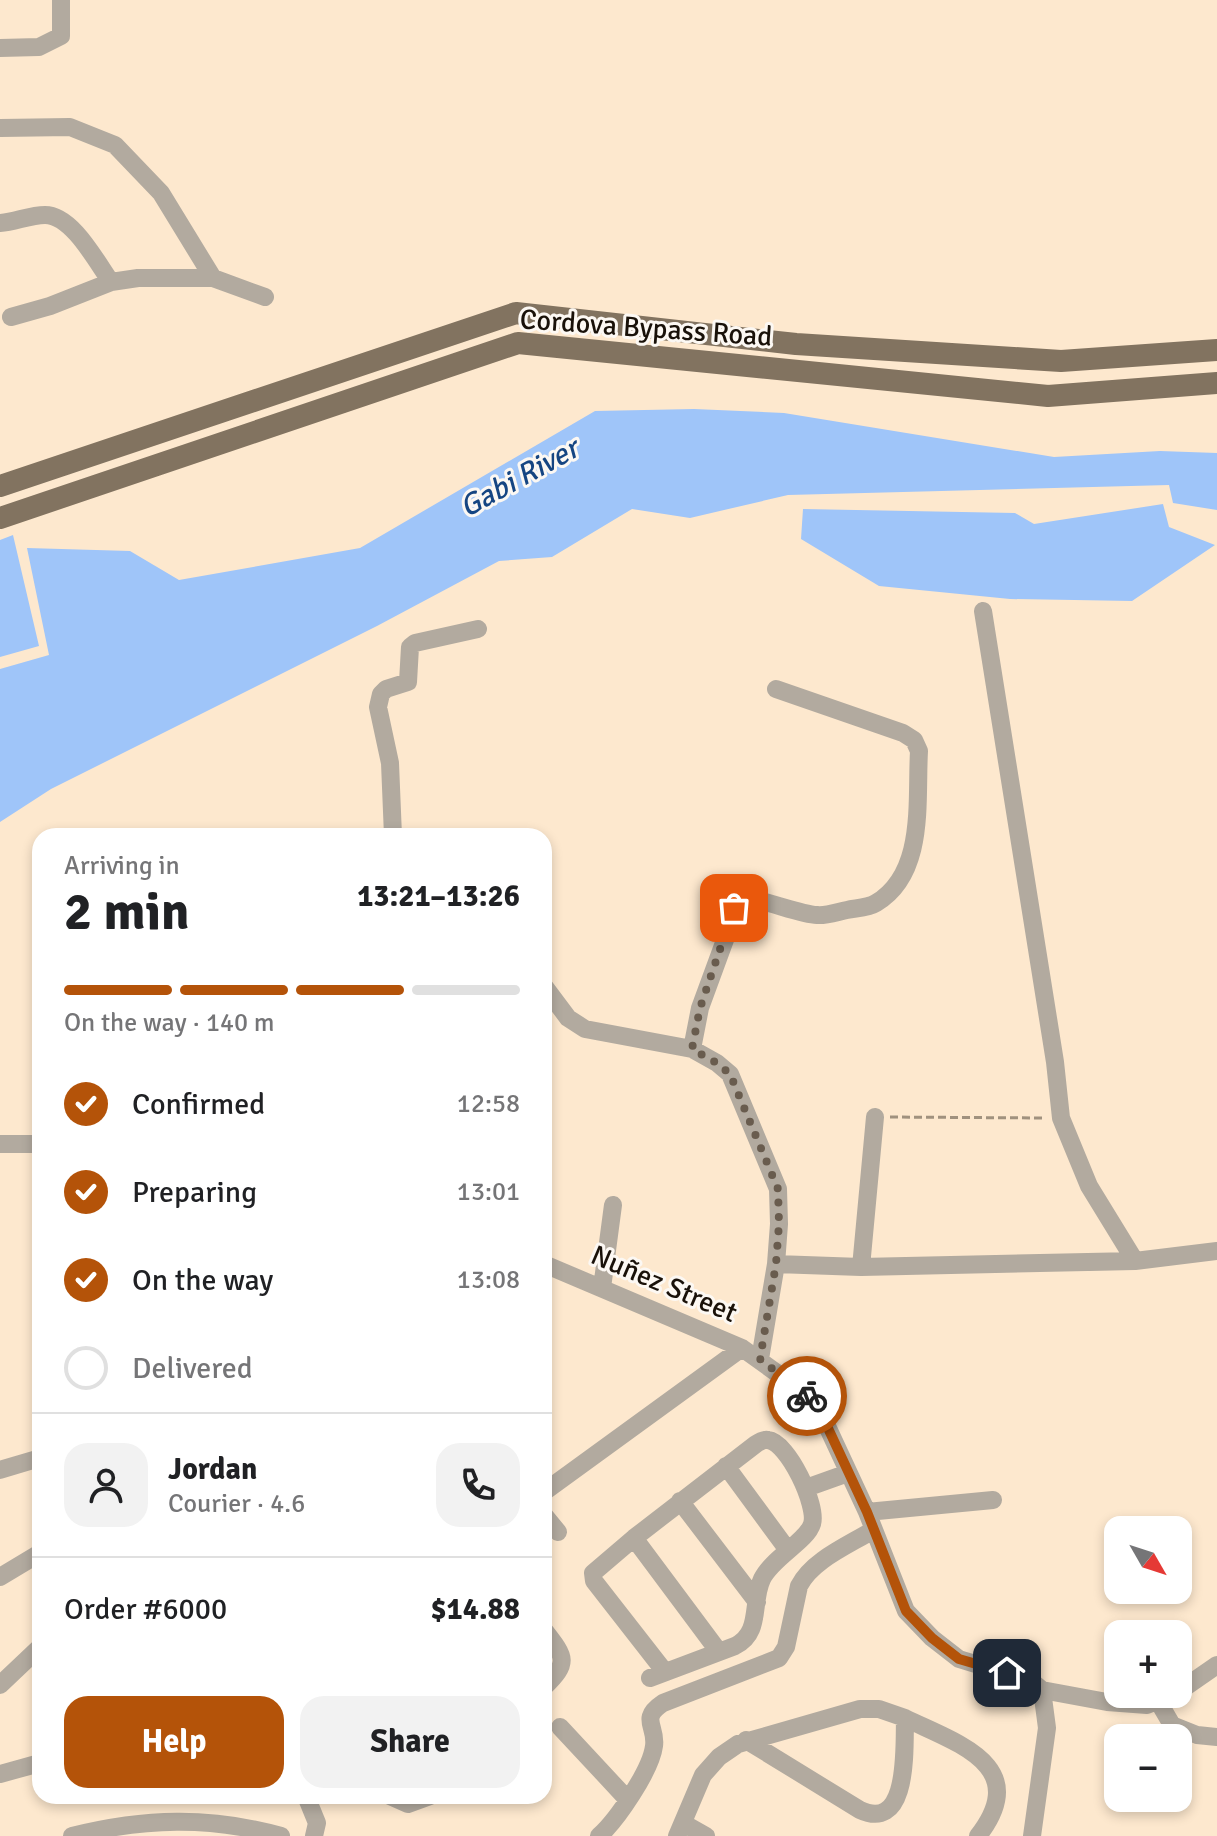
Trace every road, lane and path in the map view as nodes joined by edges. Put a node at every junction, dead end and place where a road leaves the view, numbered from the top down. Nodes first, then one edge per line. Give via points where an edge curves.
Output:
1 (61, 3) edge
2 (0, 48) edge
3 (0, 128) edge
4 (0, 223) edge
5 (213, 278) junction
6 (111, 282) junction
7 (265, 297) dead end
8 (11, 317) dead end
9 (1217, 350) edge
10 (1217, 383) edge
11 (0, 486) edge
12 (0, 518) edge
13 (983, 611) dead end
14 (478, 629) dead end
15 (776, 689) dead end
16 (389, 828) edge
17 (552, 997) edge
18 (692, 1049) junction
19 (875, 1117) joint
20 (1061, 1118) junction
21 (0, 1144) edge
22 (32, 1144) edge
23 (613, 1205) dead end
24 (1217, 1251) edge
25 (1135, 1261) junction
26 (776, 1264) junction
27 (552, 1267) edge
28 (861, 1267) junction
29 (602, 1288) junction
30 (742, 1348) junction
31 (760, 1359) junction
32 (32, 1460) edge
33 (726, 1466) junction
34 (0, 1470) edge
35 (848, 1473) junction
36 (552, 1486) edge
37 (806, 1488) junction
38 (993, 1500) dead end
39 (680, 1501) junction
40 (870, 1521) junction
41 (552, 1525) edge
42 (558, 1532) dead end
43 (634, 1538) junction
44 (787, 1549) junction
45 (32, 1558) edge
46 (0, 1577) edge
47 (757, 1602) junction
48 (552, 1640) edge
49 (719, 1652) junction
50 (32, 1655) edge
51 (1217, 1665) edge
52 (552, 1680) edge
53 (1192, 1681) edge
54 (0, 1685) edge
55 (1042, 1690) junction
56 (1104, 1701) edge
57 (1171, 1708) edge
58 (905, 1718) junction
59 (560, 1727) dead end
60 (1217, 1737) edge
61 (746, 1740) junction
62 (32, 1765) edge
63 (0, 1774) edge
64 (628, 1800) junction
65 (309, 1804) edge
66 (680, 1830) edge
67 (72, 1836) edge
68 (281, 1836) edge
69 (315, 1836) edge
70 (599, 1836) edge
71 (706, 1836) edge
72 (978, 1836) edge
73 (1032, 1836) edge

1 - 2 street via 61,36 39,47
3 - 5 street via 70,127 115,145 161,193
4 - 6 street via 45,215 61,218
5 - 6 street
5 - 7 street
6 - 8 street
9 - 11 main road, Cordova Bypass Road via 1061,361 796,344 516,313
10 - 12 main road, Cordova Bypass Road via 1048,396 518,343
13 - 20 street
14 - 16 street via 415,643 408,653 408,682 381,694 378,707 390,763
15 - 18 street via 914,740 919,751 908,866 899,885 874,904 846,910 818,915 740,899 700,1008
17 - 18 street via 568,1018 585,1029
18 - 26 street via 730,1074 778,1189
19 - 20 path
19 - 28 street
20 - 25 street via 1089,1186
21 - 22 street
23 - 29 street
24 - 25 street
25 - 28 street
26 - 28 street
26 - 31 street
27 - 29 street, Nuñez Street
29 - 30 street, Nuñez Street
30 - 31 street, Nuñez Street
30 - 36 street
31 - 35 street, Nuñez Street via 820,1411
32 - 34 street
33 - 37 street via 768,1440 790,1460
33 - 39 street
33 - 44 street
35 - 37 street
35 - 40 street, Nuñez Street
37 - 44 street via 812,1523
38 - 40 street
39 - 43 street
39 - 47 street
40 - 55 street, Nuñez Street via 906,1611 932,1638 959,1659 1031,1681
40 - 64 street via 803,1578 779,1658 652,1712 652,1755
41 - 42 street
43 - 49 street
43 - 49 street via 598,1567 593,1579 658,1675
44 - 47 street via 764,1575
45 - 46 street
47 - 49 street via 749,1634
48 - 52 street via 563,1659
50 - 54 street
51 - 53 street
55 - 56 street, Nuñez Street
55 - 73 street via 1047,1728
57 - 60 street via 1172,1725
58 - 61 street via 860,1709
58 - 61 street via 900,1791 891,1807 880,1813 860,1810
58 - 72 street via 973,1752 991,1769 994,1801
59 - 64 street
61 - 66 street via 727,1750 703,1775
62 - 63 street
64 - 70 street
65 - 69 street via 317,1823
66 - 71 street
67 - 68 street via 179,1821 235,1824

